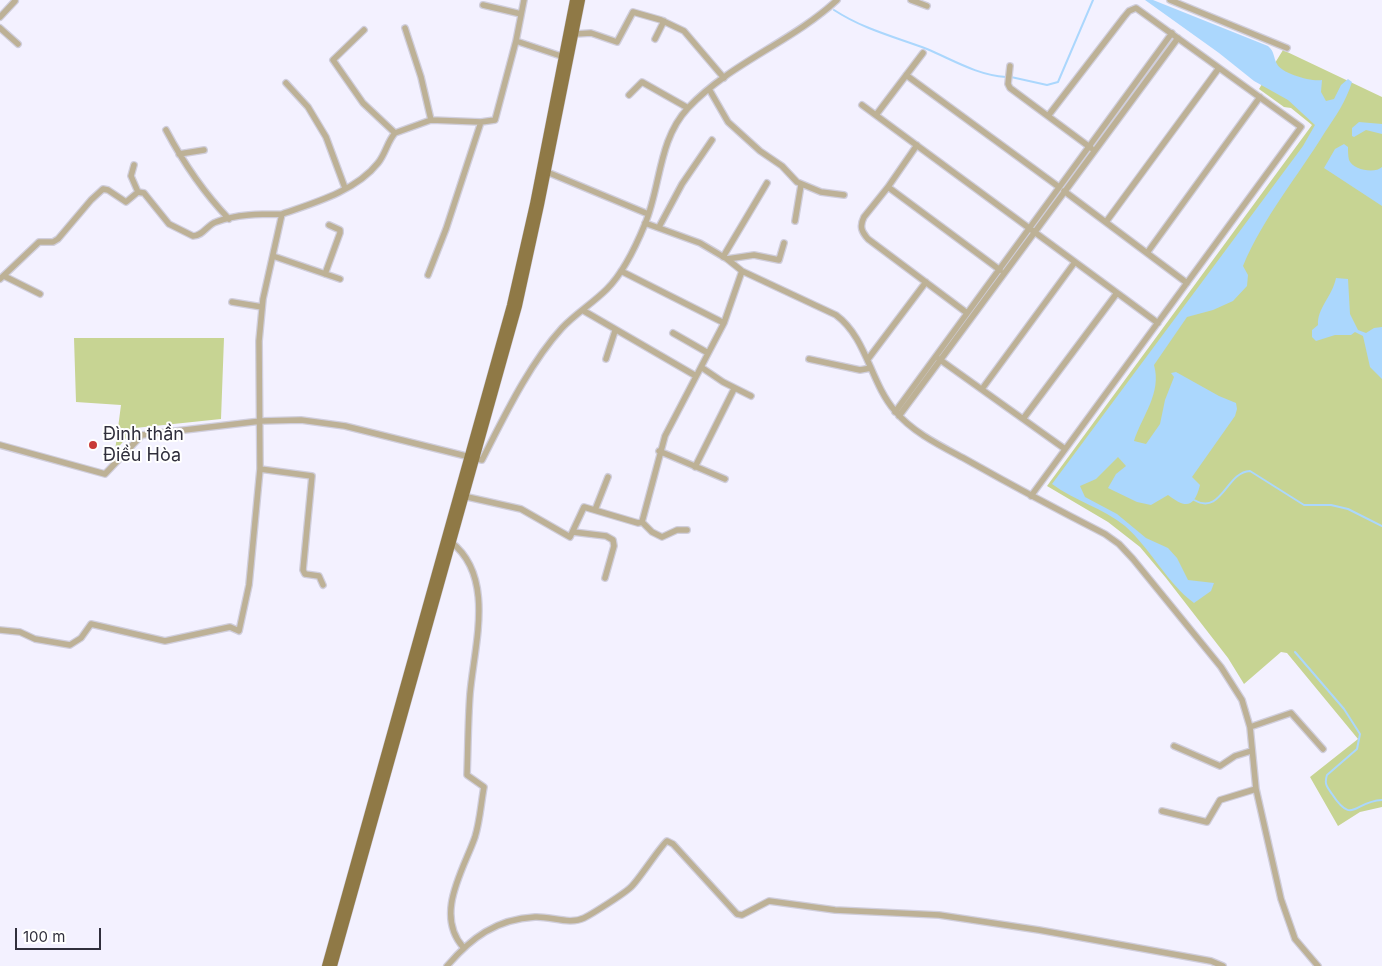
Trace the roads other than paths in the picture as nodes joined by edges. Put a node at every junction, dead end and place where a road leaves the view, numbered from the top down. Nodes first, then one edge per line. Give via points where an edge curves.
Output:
1 (524, 0) edge
2 (574, 0) edge
3 (581, 0) edge
4 (837, 0) edge
5 (911, 0) edge
6 (1170, 0) edge
7 (15, 1) edge
8 (1136, 4) edge
9 (483, 6) dead end
10 (927, 6) dead end
11 (521, 14) junction
12 (0, 17) edge
13 (664, 21) junction
14 (0, 28) edge
15 (405, 28) dead end
16 (364, 30) dead end
17 (1172, 33) junction
18 (575, 34) junction
19 (1178, 38) junction
20 (655, 39) dead end
21 (516, 41) junction
22 (18, 44) dead end
23 (1287, 48) dead end
24 (923, 53) dead end
25 (564, 57) junction
26 (1010, 66) dead end
27 (1219, 68) junction
28 (906, 75) junction
29 (724, 78) junction
30 (286, 83) dead end
31 (709, 89) junction
32 (629, 95) dead end
33 (1260, 98) junction
34 (862, 105) dead end
35 (688, 108) junction
36 (876, 115) junction
37 (1048, 116) junction
38 (432, 120) junction
39 (482, 122) junction
40 (166, 130) dead end
41 (395, 132) junction
42 (712, 140) dead end
43 (917, 145) junction
44 (1088, 147) junction
45 (204, 150) dead end
46 (1094, 151) junction
47 (179, 154) junction
48 (134, 165) dead end
49 (547, 172) junction
50 (767, 183) dead end
51 (801, 185) junction
52 (345, 188) junction
53 (888, 188) junction
54 (1061, 189) junction
55 (138, 192) junction
56 (844, 195) dead end
57 (282, 214) junction
58 (648, 214) junction
59 (229, 219) junction
60 (795, 221) dead end
61 (1106, 222) junction
62 (645, 223) junction
63 (329, 225) dead end
64 (659, 227) junction
65 (1032, 230) junction
66 (784, 243) dead end
67 (1147, 252) junction
68 (273, 256) junction
69 (725, 258) junction
70 (1075, 262) junction
71 (621, 271) junction
72 (742, 271) junction
73 (1001, 271) junction
74 (325, 274) junction
75 (428, 275) dead end
76 (2, 278) edge
77 (340, 279) dead end
78 (926, 282) junction
79 (1187, 283) junction
80 (1117, 293) junction
81 (40, 294) dead end
82 (232, 302) dead end
83 (262, 307) junction
84 (584, 311) junction
85 (967, 313) junction
86 (724, 323) junction
87 (1158, 323) junction
88 (615, 331) junction
89 (673, 333) dead end
90 (708, 353) junction
91 (809, 358) dead end
92 (938, 358) junction
93 (606, 359) dead end
94 (868, 359) junction
95 (701, 367) junction
96 (871, 368) junction
97 (696, 376) junction
98 (734, 389) junction
99 (982, 389) junction
100 (751, 396) dead end
101 (897, 414) junction
102 (1023, 419) junction
103 (261, 421) junction
104 (0, 446) edge
105 (1065, 449) junction
106 (659, 451) junction
107 (472, 458) junction
108 (695, 467) junction
109 (260, 469) junction
110 (608, 476) dead end
111 (724, 479) dead end
112 (462, 496) junction
113 (1031, 496) junction
114 (595, 510) junction
115 (642, 522) junction
116 (687, 530) dead end
117 (573, 532) junction
118 (449, 541) junction
119 (605, 578) dead end
120 (323, 586) dead end
121 (0, 630) edge
122 (1250, 727) junction
123 (1174, 746) dead end
124 (1323, 749) dead end
125 (1251, 751) junction
126 (1256, 788) junction
127 (1162, 811) dead end
128 (463, 947) junction
129 (326, 966) edge
130 (333, 966) edge
131 (447, 966) edge
132 (1223, 966) edge
133 (1318, 966) edge

1 - 11 street
2 - 25 main road
3 - 18 main road
4 - 29 street via 790,36
5 - 10 street
6 - 23 street
7 - 12 street
8 - 17 street via 1139,10
8 - 37 street
9 - 11 street
11 - 21 street
13 - 18 street via 633,12 615,42 591,33
13 - 20 street
13 - 29 street via 687,33
14 - 22 street
15 - 38 street
16 - 41 street via 333,60 363,103
17 - 19 street
17 - 44 street
18 - 49 main road
19 - 27 street
19 - 46 street
21 - 25 street
21 - 39 street via 497,117 492,122
24 - 28 street
25 - 107 main road via 520,271
26 - 37 street via 1010,88
27 - 33 street
27 - 61 street
28 - 36 street
28 - 54 street
29 - 31 street
30 - 52 street via 308,106 326,137
31 - 35 street
31 - 51 street via 728,122
32 - 35 street via 642,82
33 - 67 street
33 - 79 street via 1301,128
34 - 36 street
35 - 58 street via 671,133
36 - 43 street
37 - 44 street
38 - 39 street
38 - 41 street
39 - 75 street
40 - 47 street
41 - 52 street via 373,169
42 - 64 street via 682,184
43 - 53 street
43 - 65 street
44 - 46 street
44 - 54 street
45 - 47 street
46 - 54 street
47 - 59 street via 207,196
48 - 55 street via 131,176
49 - 58 street
49 - 107 main road via 520,298
50 - 69 street
51 - 56 street
51 - 60 street
52 - 57 street
53 - 73 street
53 - 78 street via 864,217 862,233
54 - 61 street
54 - 65 street
55 - 59 street via 144,193 169,224 193,236 214,222
55 - 76 street via 126,202 108,190 100,191 58,240 39,242
57 - 59 street
57 - 68 street
58 - 62 street
61 - 67 street
62 - 64 street
62 - 71 street
63 - 74 street via 338,228 340,233
64 - 69 street
65 - 70 street
65 - 73 street
66 - 69 street via 779,260 754,256
67 - 79 street
68 - 74 street
68 - 83 street
69 - 72 street
70 - 80 street
70 - 99 street
71 - 84 street
71 - 86 street
72 - 86 street
72 - 94 street via 836,315 845,322
73 - 85 street
73 - 92 street
74 - 77 street
76 - 81 street
78 - 85 street
78 - 94 street
79 - 87 street
80 - 87 street
80 - 102 street
82 - 83 street
83 - 103 street via 259,348
84 - 88 street
84 - 107 street via 562,329 532,371 482,460
85 - 92 street
86 - 90 street
87 - 105 street
88 - 93 street
88 - 97 street
89 - 90 street
90 - 95 street
91 - 96 street via 860,370
92 - 99 street
92 - 101 street
94 - 96 street
95 - 97 street
95 - 98 street
96 - 101 street
97 - 106 street
98 - 100 street
98 - 108 street
99 - 102 street
101 - 113 street via 945,448
102 - 105 street
103 - 104 street via 142,435 105,474
103 - 107 street via 331,423
103 - 109 street
105 - 113 street
106 - 108 street
106 - 115 street
107 - 112 main road
108 - 111 street
109 - 120 street via 312,476 303,570 305,574 319,576
109 - 121 street via 249,585 239,631 230,627 165,641 91,624 81,638 70,645
110 - 114 street
112 - 117 street via 521,509 570,536
112 - 118 main road
113 - 122 street via 1119,544 1221,667 1242,700
114 - 115 street
114 - 117 street via 584,507
115 - 116 street via 662,537 677,530
117 - 119 street via 606,536 613,540
118 - 128 street via 472,568 479,612 470,695 467,774 484,787 475,836 458,874 452,898 452,921
118 - 129 main road
118 - 130 main road
122 - 124 street via 1291,713
122 - 125 street
123 - 125 street via 1220,766
125 - 126 street
126 - 127 street via 1220,800 1207,822
126 - 133 street via 1290,930
128 - 131 street
128 - 132 street via 482,932 506,924 535,917 571,920 587,917 630,888 667,841 737,914 742,915 768,901 835,910 942,916 1211,961

